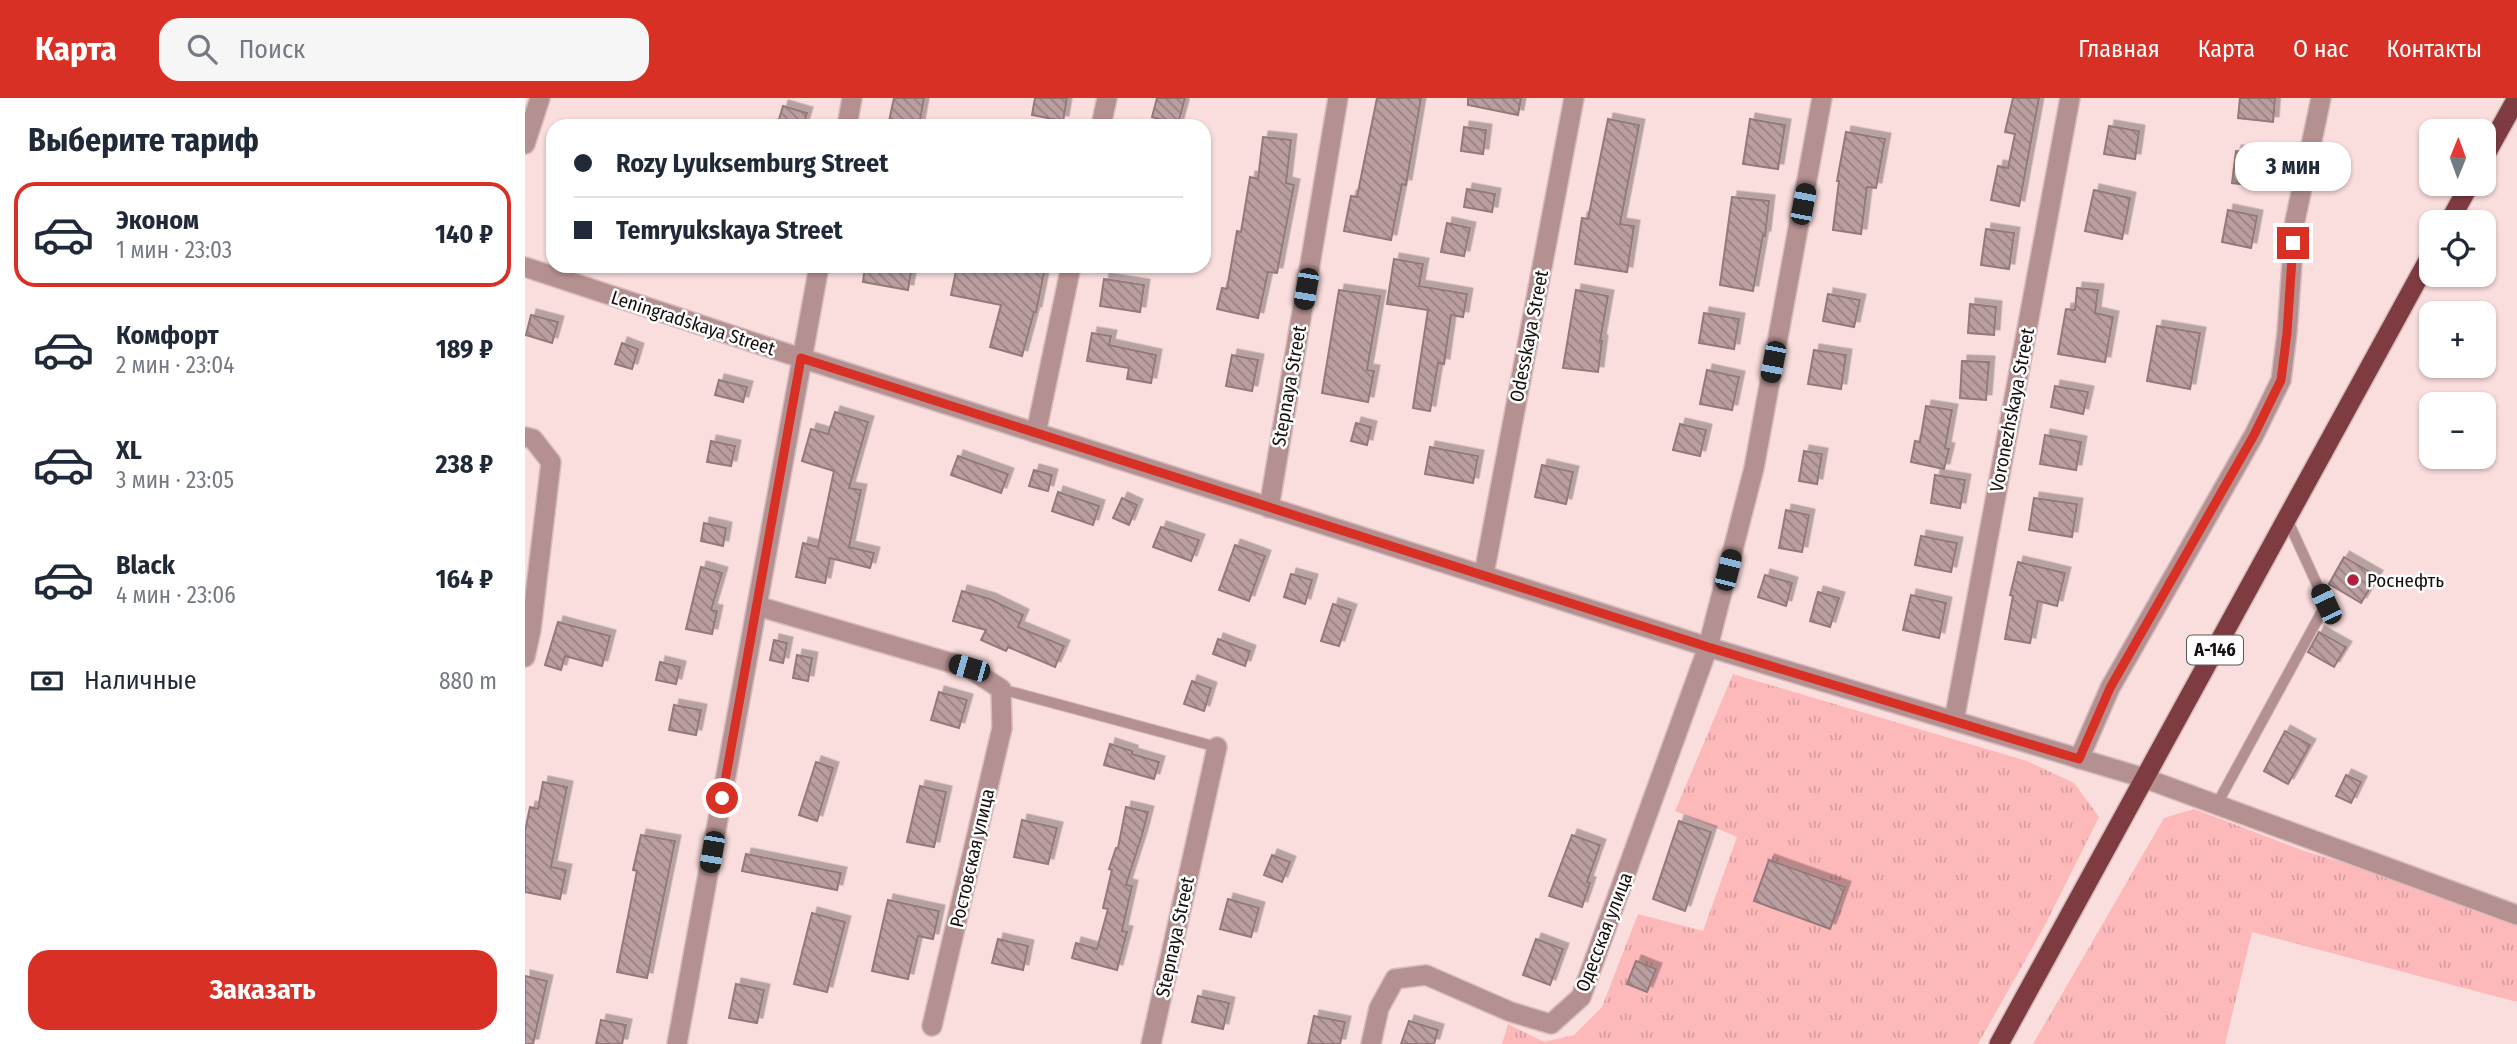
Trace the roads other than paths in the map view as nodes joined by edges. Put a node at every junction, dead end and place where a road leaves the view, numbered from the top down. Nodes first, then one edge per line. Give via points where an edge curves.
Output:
1 (540, 98) edge
2 (852, 98) edge
3 (1107, 98) edge
4 (1338, 98) edge
5 (1574, 98) edge
6 (1822, 98) edge
7 (2070, 98) edge
8 (2321, 98) edge
9 (2517, 98) edge
10 (848, 119) edge
11 (1102, 119) edge
12 (2496, 136) edge
13 (525, 144) edge
14 (525, 267) edge
15 (818, 273) edge
16 (1070, 273) edge
17 (2419, 277) edge
18 (801, 358) junction
19 (1036, 433) junction
20 (525, 437) edge
21 (1269, 508) junction
22 (2287, 519) junction
23 (1484, 574) junction
24 (757, 606) junction
25 (1708, 647) junction
26 (525, 657) edge
27 (1001, 690) junction
28 (1954, 721) junction
29 (1217, 747) joint
30 (2079, 759) junction
31 (2144, 778) junction
32 (2217, 804) junction
33 (2517, 915) edge
34 (932, 1026) dead end
35 (677, 1044) edge
36 (1151, 1044) edge
37 (1371, 1044) edge
38 (1999, 1044) edge

1 - 13 street
2 - 10 street
3 - 11 street
4 - 21 street, Stepnaya Street
5 - 23 street, Odesskaya Street
6 - 25 street via 1754,468
7 - 28 street, Voronezhskaya Street
8 - 30 street via 2295,221 2281,380 2110,688
9 - 12 highway
14 - 18 street, Leningradskaya Street
15 - 18 street
16 - 19 street
17 - 22 highway, А-146
18 - 19 street, Leningradskaya Street
18 - 24 street
19 - 21 street, Leningradskaya Street
20 - 26 street via 533,439 551,462
21 - 23 street, Leningradskaya Street
22 - 31 highway, А-146
22 - 32 lane via 2326,604
23 - 25 street, Leningradskaya Street
24 - 27 street via 969,668
24 - 35 street
25 - 28 street, Leningradskaya Street
25 - 37 street, Одесская улица via 1581,997 1551,1024 1426,975 1395,979 1379,1008
27 - 29 lane
27 - 34 street, Ростовская улица via 1002,728
28 - 30 street, Leningradskaya Street
29 - 36 street, Stepnaya Street
30 - 31 street, Leningradskaya Street
31 - 32 street, Leningradskaya Street
31 - 38 highway, А-146
32 - 33 street, Leningradskaya Street

